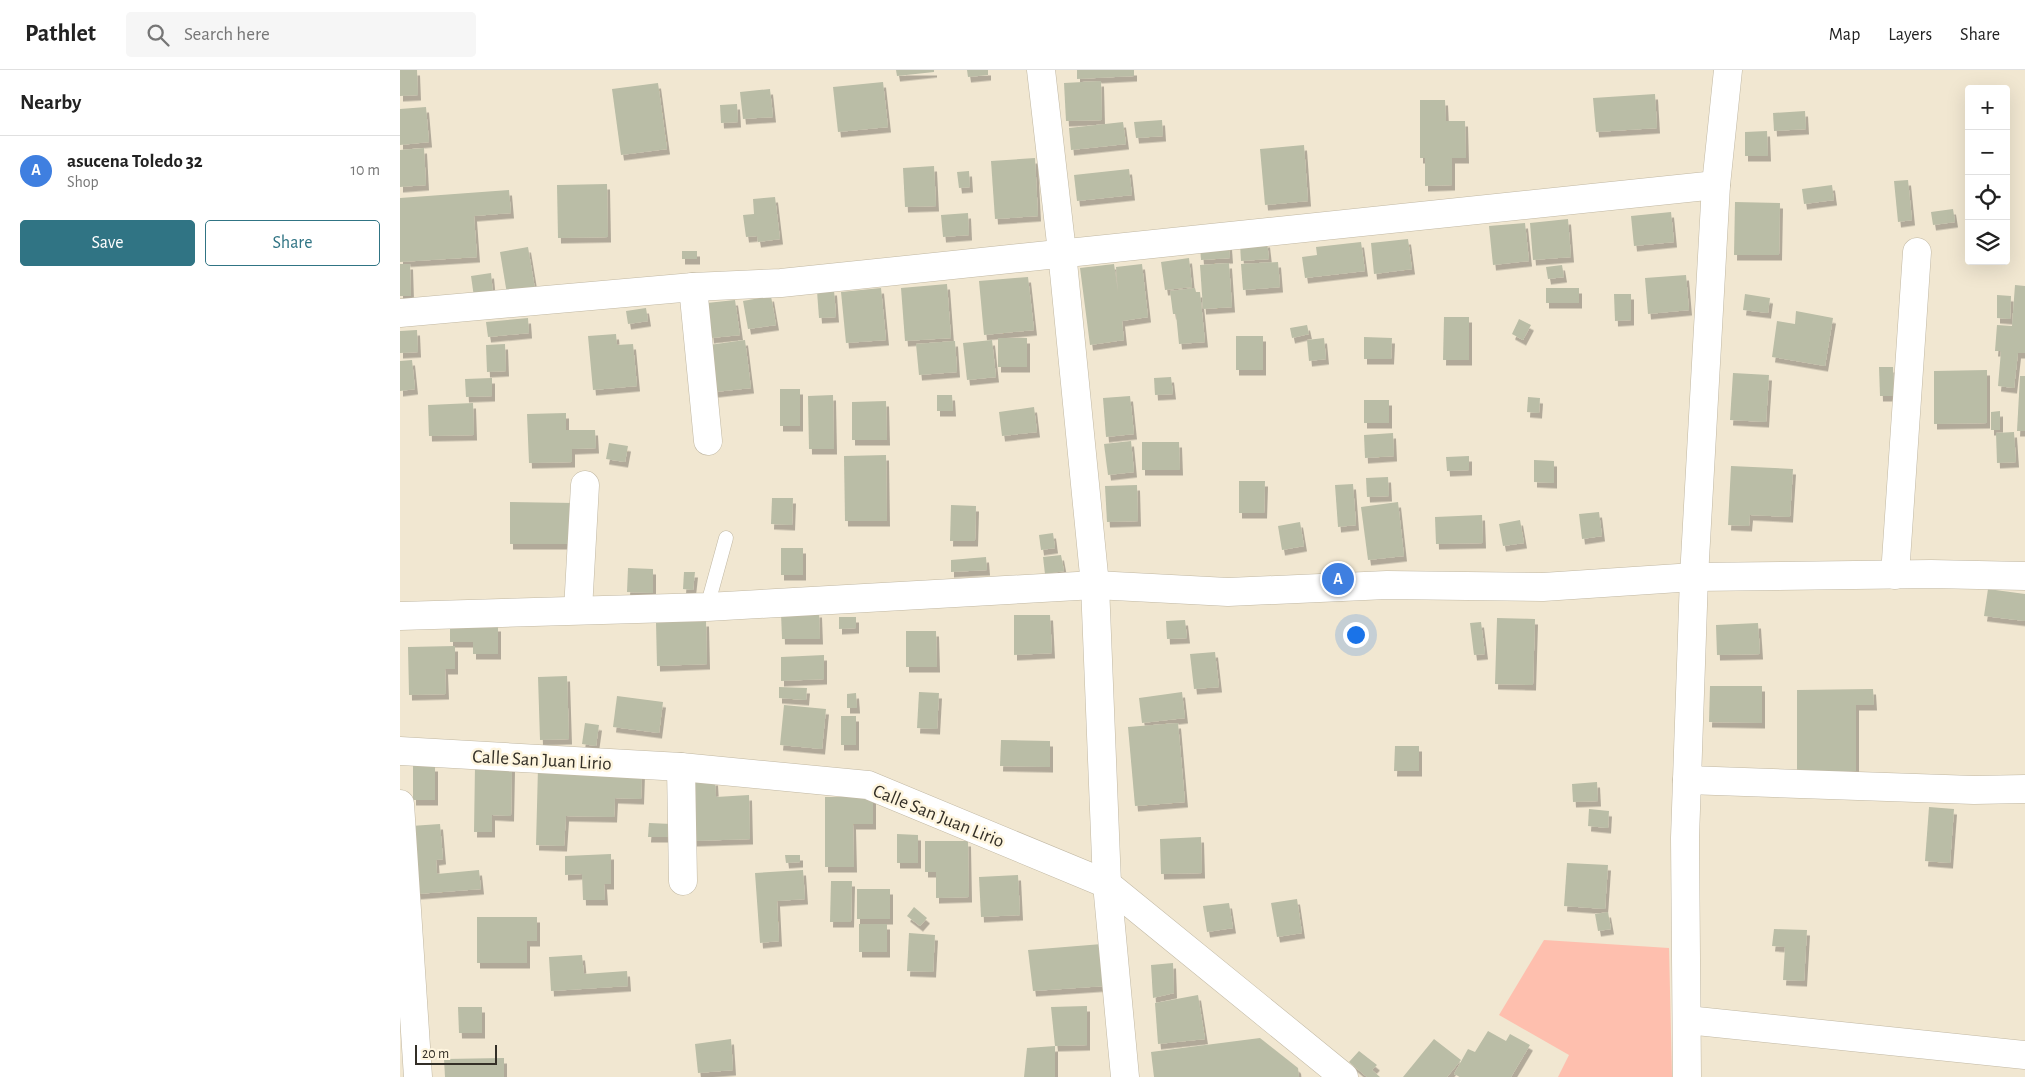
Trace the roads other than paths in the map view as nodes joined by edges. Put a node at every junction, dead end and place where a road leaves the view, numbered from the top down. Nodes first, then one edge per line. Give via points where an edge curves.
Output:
1 (1041, 70) edge
2 (1728, 70) edge
3 (1716, 185) junction
4 (1062, 252) junction
5 (1917, 252) dead end
6 (693, 287) junction
7 (400, 313) edge
8 (708, 440) dead end
9 (585, 484) dead end
10 (726, 538) dead end
11 (1895, 574) junction
12 (2025, 576) edge
13 (1694, 577) junction
14 (1095, 585) junction
15 (707, 607) junction
16 (578, 610) junction
17 (400, 616) edge
18 (400, 751) edge
19 (682, 766) junction
20 (1687, 780) junction
21 (2025, 789) edge
22 (400, 804) edge
23 (683, 881) dead end
24 (1106, 884) junction
25 (1687, 1020) junction
26 (2025, 1055) edge
27 (418, 1077) edge
28 (1125, 1077) edge
29 (1344, 1077) edge
30 (1687, 1077) edge

1 - 4 street
2 - 3 street
3 - 4 street
3 - 13 street
4 - 6 street via 781,283
4 - 14 street
5 - 11 street
6 - 7 street
6 - 8 street
9 - 16 street
10 - 15 lane
11 - 12 street
11 - 13 street
13 - 14 street via 1543,587 1387,585 1228,592
13 - 20 street
14 - 15 street
14 - 24 street
15 - 16 street
16 - 17 street
18 - 19 street, Calle San Juan Lirio
19 - 23 street
19 - 24 street, Calle San Juan Lirio via 868,785
20 - 21 street
20 - 25 street
22 - 27 street
24 - 28 street
24 - 29 street, Calle San Juan Lirio
25 - 26 street
25 - 30 street

